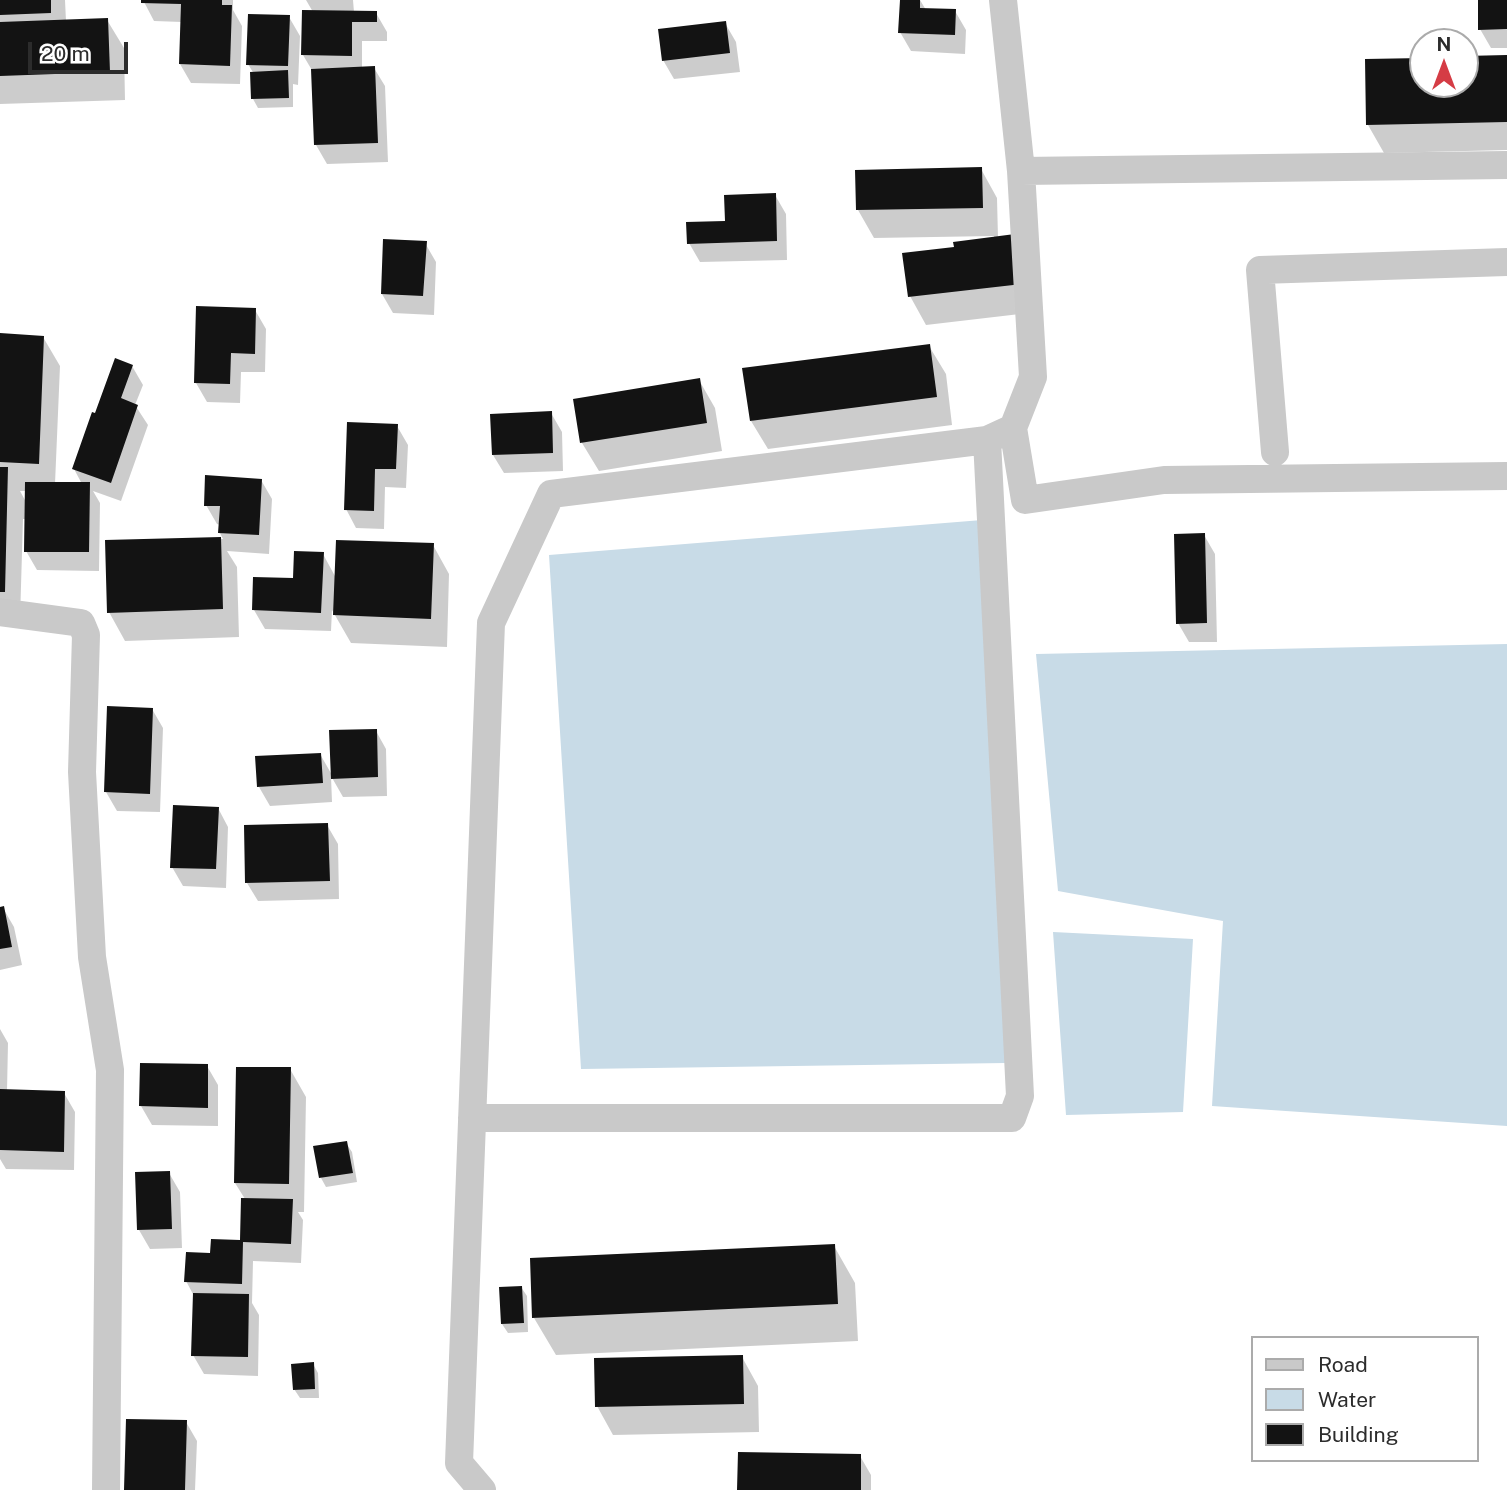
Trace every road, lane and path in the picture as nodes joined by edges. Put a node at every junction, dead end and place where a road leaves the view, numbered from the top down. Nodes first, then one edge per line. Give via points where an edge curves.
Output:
1 (1003, 0) edge
2 (1507, 164) edge
3 (1021, 171) junction
4 (1507, 262) edge
5 (1013, 428) junction
6 (987, 440) junction
7 (1275, 452) dead end
8 (1507, 476) edge
9 (0, 612) edge
10 (472, 1118) junction
11 (106, 1490) edge
12 (482, 1490) edge

1 - 3 street
2 - 3 street
3 - 5 street via 1033,377
4 - 7 street via 1260,270
5 - 6 street
5 - 8 street via 1025,500 1164,480
6 - 10 street via 551,494 491,623
6 - 10 street via 1020,1096 1012,1118
9 - 11 street via 81,623 86,635 82,772 92,957 110,1070
10 - 12 street via 459,1462

